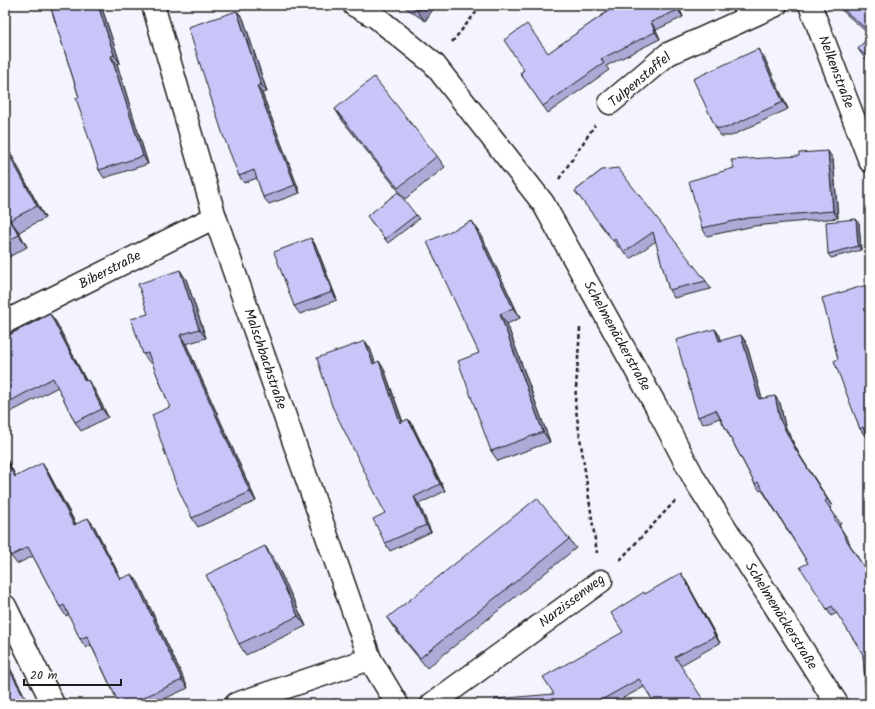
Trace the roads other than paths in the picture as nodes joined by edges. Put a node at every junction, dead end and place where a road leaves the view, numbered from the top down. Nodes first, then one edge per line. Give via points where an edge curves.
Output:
1 (153, 5) edge
2 (354, 5) edge
3 (776, 5) edge
4 (810, 5) edge
5 (610, 103) road end
6 (870, 161) edge
7 (215, 217) junction
8 (5, 322) edge
9 (601, 581) road end
10 (5, 606) edge
11 (370, 658) junction
12 (53, 704) edge
13 (236, 704) edge
14 (397, 704) edge
15 (432, 704) edge
16 (838, 704) edge

1 - 7 street, Malschbachstraße
2 - 16 street, Schelmenäckerstraße via 376,17 434,64 543,203 695,480
3 - 5 street, Tulpenstaffel via 668,54
4 - 6 street, Nelkenstraße
7 - 8 street, Biberstraße
7 - 11 street, Malschbachstraße
9 - 15 street, Narzissenweg
10 - 12 street
11 - 13 street
11 - 14 street, Malschbachstraße

